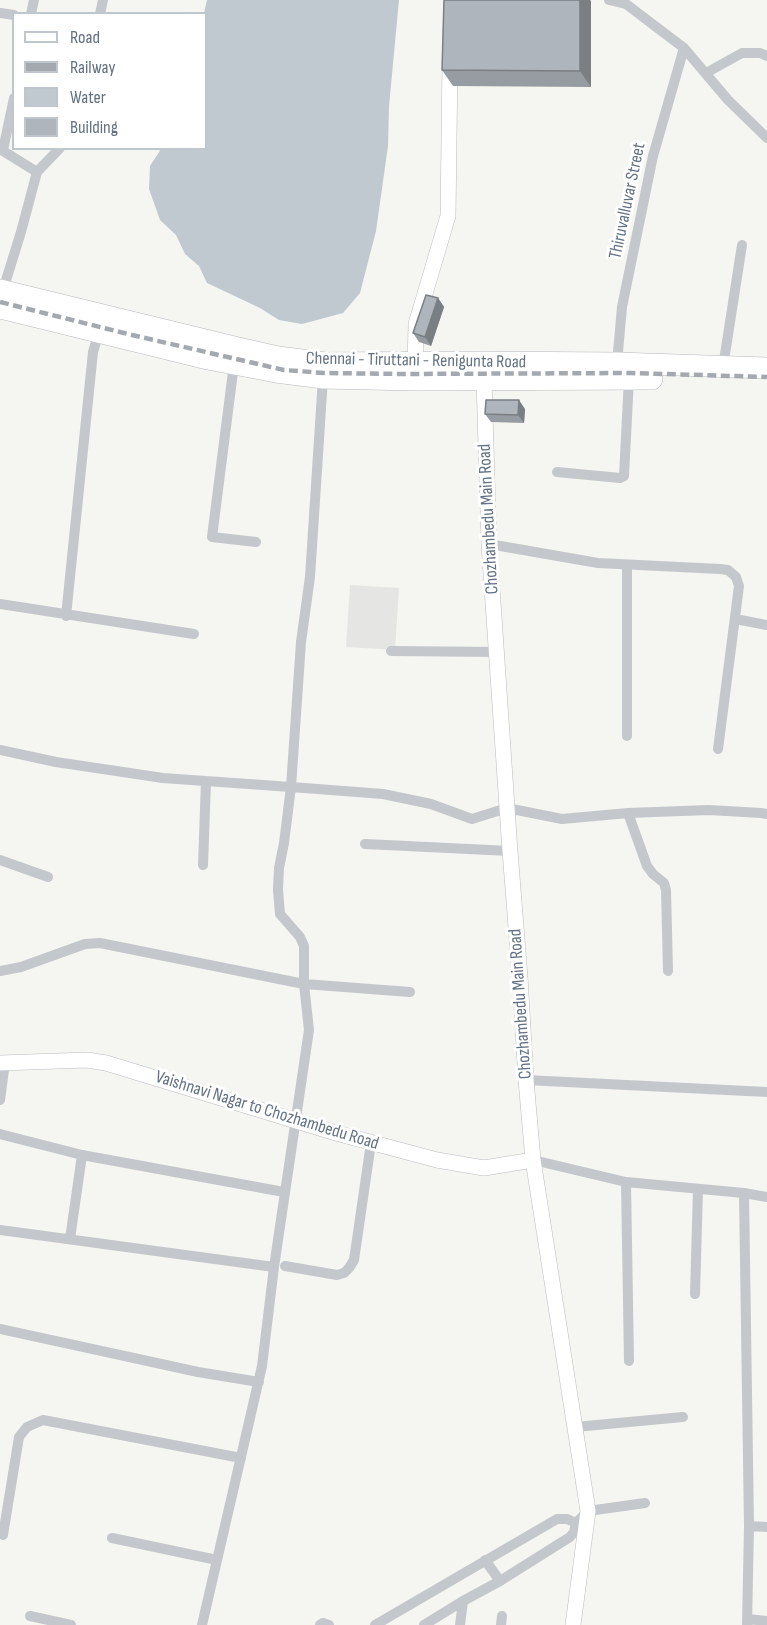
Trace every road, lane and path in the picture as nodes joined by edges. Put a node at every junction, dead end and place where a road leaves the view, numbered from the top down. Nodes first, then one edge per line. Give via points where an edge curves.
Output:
1 (609, 0) edge
2 (624, 2) edge
3 (450, 48) edge
4 (684, 48) junction
5 (767, 56) edge
6 (706, 73) junction
7 (12, 106) edge
8 (767, 138) edge
9 (1, 149) edge
10 (58, 150) edge
11 (37, 172) junction
12 (742, 245) dead end
13 (1, 296) edge
14 (99, 332) junction
15 (234, 364) junction
16 (723, 367) junction
17 (767, 368) edge
18 (623, 370) junction
19 (415, 371) junction
20 (657, 371) junction
21 (323, 378) junction
22 (484, 379) junction
23 (767, 382) edge
24 (557, 472) dead end
25 (256, 543) dead end
26 (489, 544) junction
27 (627, 565) junction
28 (0, 604) edge
29 (66, 615) junction
30 (735, 619) junction
31 (767, 625) edge
32 (194, 634) dead end
33 (391, 651) dead end
34 (496, 652) junction
35 (627, 736) dead end
36 (718, 749) dead end
37 (0, 750) edge
38 (206, 782) junction
39 (291, 787) junction
40 (507, 808) junction
41 (628, 813) junction
42 (767, 814) edge
43 (365, 844) dead end
44 (510, 851) junction
45 (0, 860) edge
46 (203, 865) dead end
47 (48, 877) dead end
48 (0, 971) edge
49 (668, 971) dead end
50 (304, 984) junction
51 (410, 992) dead end
52 (2, 1062) edge
53 (526, 1080) junction
54 (767, 1092) edge
55 (0, 1100) edge
56 (296, 1120) junction
57 (0, 1134) edge
58 (371, 1143) junction
59 (82, 1155) junction
60 (533, 1160) junction
61 (626, 1182) junction
62 (698, 1189) junction
63 (284, 1192) junction
64 (744, 1193) junction
65 (767, 1197) edge
66 (0, 1230) edge
67 (70, 1239) junction
68 (279, 1267) junction
69 (695, 1294) dead end
70 (0, 1329) edge
71 (629, 1361) dead end
72 (259, 1382) junction
73 (683, 1417) dead end
74 (575, 1427) junction
75 (241, 1458) junction
76 (645, 1503) dead end
77 (588, 1511) junction
78 (576, 1523) junction
79 (749, 1526) junction
80 (767, 1527) edge
81 (3, 1535) dead end
82 (112, 1538) dead end
83 (217, 1560) junction
84 (485, 1560) junction
85 (500, 1581) junction
86 (463, 1601) junction
87 (30, 1616) dead end
88 (767, 1621) edge
89 (747, 1622) edge
90 (71, 1625) edge
91 (202, 1625) edge
92 (320, 1625) edge
93 (329, 1625) edge
94 (375, 1625) edge
95 (424, 1625) edge
96 (459, 1625) edge
97 (573, 1625) edge

1 - 2 street
2 - 4 street
3 - 19 street via 448,216 416,324
4 - 6 street
4 - 18 street, Thiruvalluvar Street via 653,156 622,307
5 - 6 street via 742,53
6 - 8 street
7 - 9 street
9 - 11 street
10 - 11 street
11 - 13 street
12 - 16 street
13 - 14 highway, Chennai - Tiruttani - Renigunta Road
13 - 19 highway, Chennai - Tiruttani - Renigunta Road via 278,357
14 - 15 highway, Chennai - Tiruttani - Renigunta Road
14 - 29 street via 93,352
15 - 21 highway, Chennai - Tiruttani - Renigunta Road
15 - 25 street via 212,537
16 - 17 highway, Chennai - Tiruttani - Renigunta Road
16 - 20 highway, Chennai - Tiruttani - Renigunta Road
18 - 19 highway, Chennai - Tiruttani - Renigunta Road
18 - 20 highway, Chennai - Tiruttani - Renigunta Road
18 - 22 highway, Chennai - Tiruttani - Renigunta Road
18 - 24 street, Thiruvalluvar Street via 624,476
19 - 21 highway, Chennai - Tiruttani - Renigunta Road
19 - 22 highway, Chennai - Tiruttani - Renigunta Road
20 - 23 highway, Chennai - Tiruttani - Renigunta Road
21 - 39 street
22 - 26 street, Chozhambedu Main Road
26 - 27 street
26 - 34 street, Chozhambedu Main Road
27 - 30 street via 728,570 736,577 738,586
27 - 35 street
28 - 29 street
29 - 32 street
30 - 31 street
30 - 36 street
33 - 34 street
34 - 40 street, Chozhambedu Main Road
37 - 38 street via 151,777
38 - 39 street
38 - 46 street
39 - 40 street via 383,794 431,804 472,819
39 - 50 street via 278,890 280,914 304,946
40 - 41 street via 562,819
40 - 44 street, Chozhambedu Main Road
41 - 42 street via 710,810
41 - 49 street via 646,866 666,890
43 - 44 street
44 - 53 street, Chozhambedu Main Road
45 - 47 street
48 - 50 street via 85,944 100,943
50 - 51 street
50 - 56 street via 309,1030
52 - 55 street
52 - 56 street, Vaishnavi Nagar to Chozhambedu Road via 106,1063
53 - 54 street
53 - 60 street, Chozhambedu Main Road
56 - 58 street, Vaishnavi Nagar to Chozhambedu Road
56 - 63 street
57 - 59 street
58 - 60 street, Vaishnavi Nagar to Chozhambedu Road via 484,1168
58 - 68 street via 350,1268 337,1275
59 - 63 street
59 - 67 street
60 - 61 street
60 - 74 street, Chozhambedu Main Road
61 - 62 street
61 - 71 street
62 - 64 street
62 - 69 street
63 - 68 street
64 - 65 street
64 - 79 street
66 - 67 street
67 - 68 street
68 - 72 street
70 - 72 street
72 - 75 street
73 - 74 street
74 - 77 street, Chozhambedu Main Road
75 - 81 street via 43,1420 27,1427 19,1437
75 - 83 street
76 - 77 street
77 - 78 street
77 - 97 street, Chozhambedu Main Road
78 - 84 street via 557,1519
78 - 85 street via 570,1537
79 - 80 street
79 - 89 street
82 - 83 street
83 - 91 street
84 - 85 street
84 - 94 street
85 - 86 street
86 - 95 street
86 - 96 street
87 - 90 street
88 - 89 street
92 - 93 street

